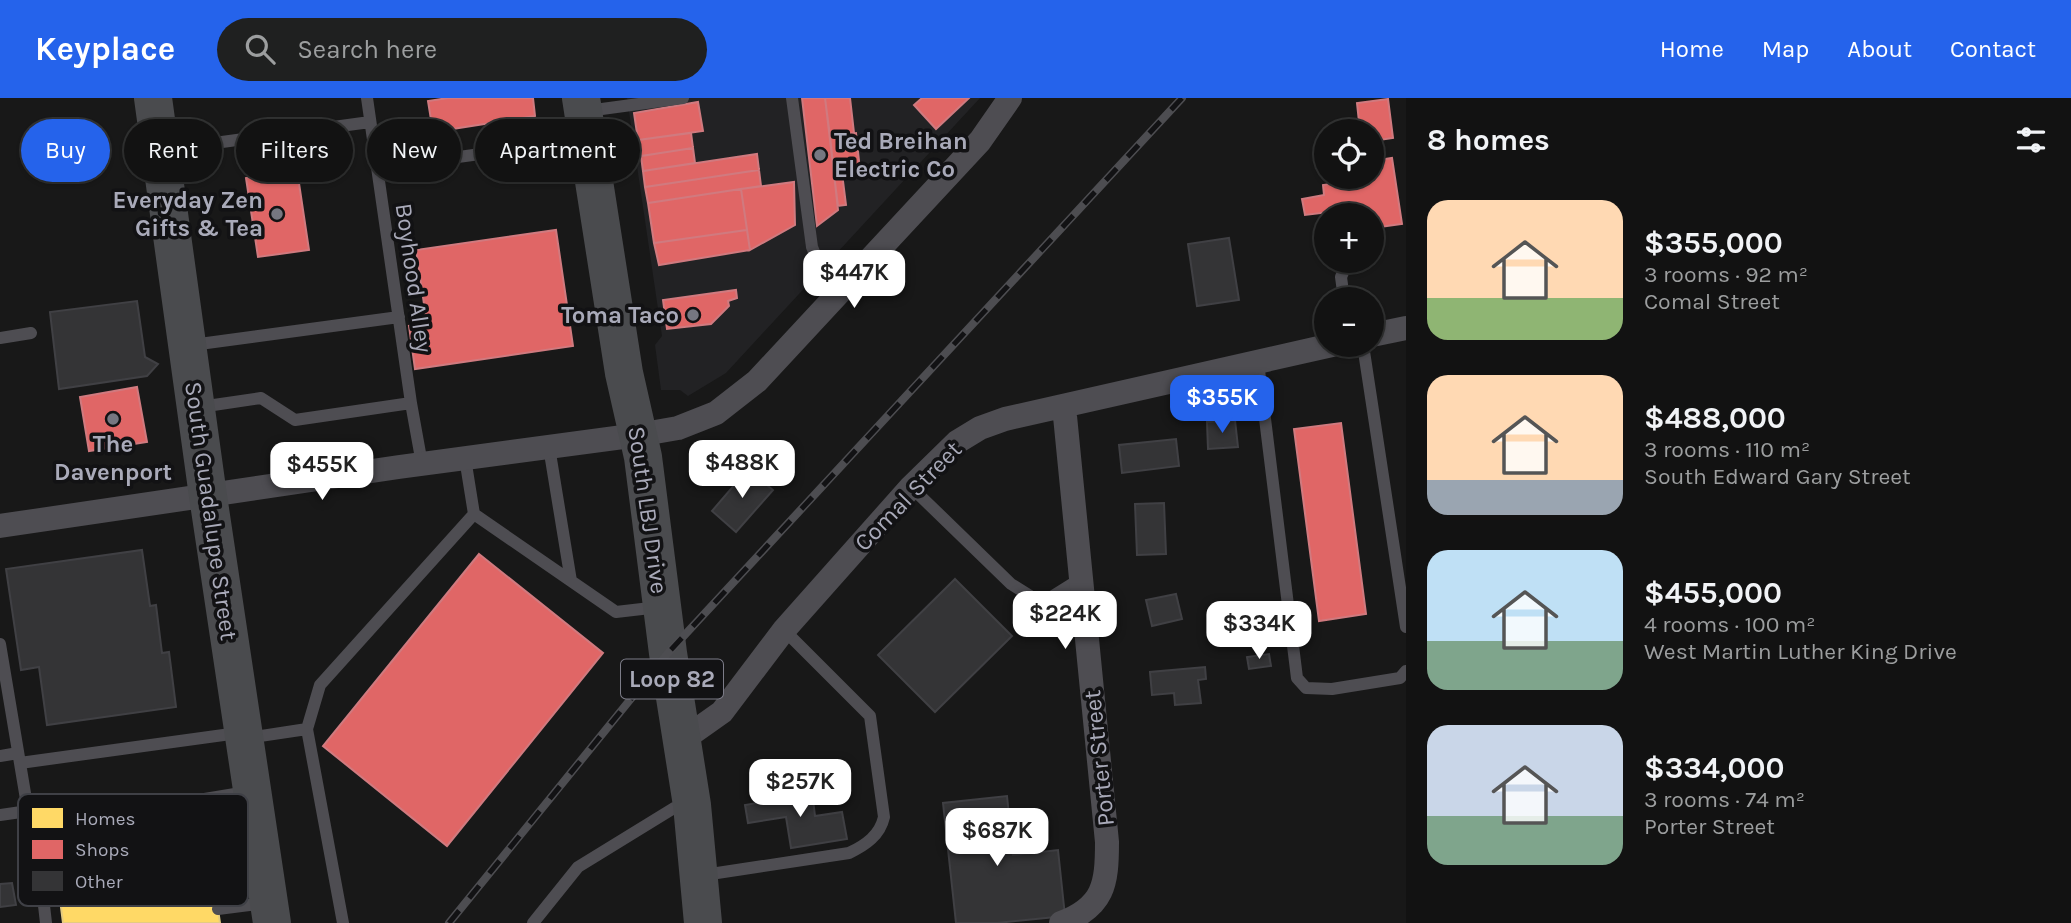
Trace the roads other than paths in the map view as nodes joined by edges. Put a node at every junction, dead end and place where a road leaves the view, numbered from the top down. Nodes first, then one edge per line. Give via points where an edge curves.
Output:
1 (153, 98) edge
2 (368, 98) edge
3 (683, 98) edge
4 (792, 98) edge
5 (1010, 98) edge
6 (583, 116) edge
7 (155, 119) edge
8 (370, 119) edge
9 (367, 122) edge
10 (222, 142) edge
11 (461, 147) edge
12 (164, 182) edge
13 (379, 182) edge
14 (839, 293) junction
15 (398, 317) junction
16 (1406, 328) edge
17 (31, 333) dead end
18 (1384, 333) edge
19 (0, 338) edge
20 (188, 346) junction
21 (1314, 349) edge
22 (1365, 357) edge
23 (1258, 362) junction
24 (411, 403) junction
25 (1064, 406) junction
26 (196, 407) junction
27 (638, 435) junction
28 (549, 447) junction
29 (465, 458) junction
30 (422, 464) junction
31 (911, 487) junction
32 (208, 496) junction
33 (474, 514) junction
34 (0, 525) edge
35 (1080, 579) junction
36 (571, 581) junction
37 (662, 606) junction
38 (1406, 627) edge
39 (784, 630) junction
40 (0, 644) edge
41 (1, 659) edge
42 (1406, 671) edge
43 (307, 729) junction
44 (243, 736) junction
45 (681, 741) junction
46 (0, 756) edge
47 (19, 758) junction
48 (251, 791) junction
49 (25, 794) edge
50 (233, 794) edge
51 (692, 805) junction
52 (18, 812) edge
53 (0, 815) edge
54 (699, 875) junction
55 (218, 909) dead end
56 (271, 913) edge
57 (343, 923) edge
58 (533, 923) edge
59 (703, 923) edge
60 (1061, 923) edge

1 - 7 main road, South Guadalupe Street
2 - 8 lane, Boyhood Alley
3 - 6 lane
4 - 14 lane via 811,247
5 - 14 street via 980,141
6 - 11 lane
6 - 27 main road, South LBJ Drive / Loop 82
9 - 10 lane
12 - 20 main road, South Guadalupe Street
13 - 15 lane, Boyhood Alley
14 - 27 street via 757,381 716,413 678,428
15 - 20 lane
15 - 24 lane, Boyhood Alley
16 - 18 street
17 - 19 lane
20 - 26 main road, South Guadalupe Street
21 - 23 street, Comal Street
22 - 38 lane
23 - 25 street, Comal Street
23 - 42 lane via 1297,678 1306,688 1332,689 1400,678
24 - 26 lane via 295,420 261,398
24 - 30 lane, Boyhood Alley
25 - 31 street, Comal Street via 980,428 957,442
25 - 35 street, Porter Street
26 - 32 main road, South Guadalupe Street
27 - 28 street
27 - 37 main road, South LBJ Drive / Loop 82
28 - 29 street
28 - 36 lane
29 - 30 street
29 - 33 lane
30 - 32 street
31 - 35 lane via 1011,584 1032,597 1048,599
31 - 39 street, Comal Street
32 - 34 street
32 - 44 main road, South Guadalupe Street
33 - 36 lane
33 - 43 lane via 320,685
35 - 60 street, Porter Street via 1107,875 1098,900 1078,917
36 - 37 lane via 617,612
37 - 45 main road, South LBJ Drive / Loop 82
39 - 45 street, Comal Street via 722,712
39 - 54 lane via 870,716 882,828 849,853
40 - 41 lane
41 - 47 lane
43 - 44 lane
43 - 57 lane
44 - 47 lane
44 - 48 main road, South Guadalupe Street
45 - 51 main road, South LBJ Drive / Loop 82
46 - 47 lane
47 - 49 lane
48 - 50 lane
48 - 56 main road, South Guadalupe Street
51 - 54 main road, South LBJ Drive / Loop 82
51 - 58 lane via 674,808 578,867
52 - 53 lane
54 - 59 main road, South LBJ Drive / Loop 82
55 - 56 lane

